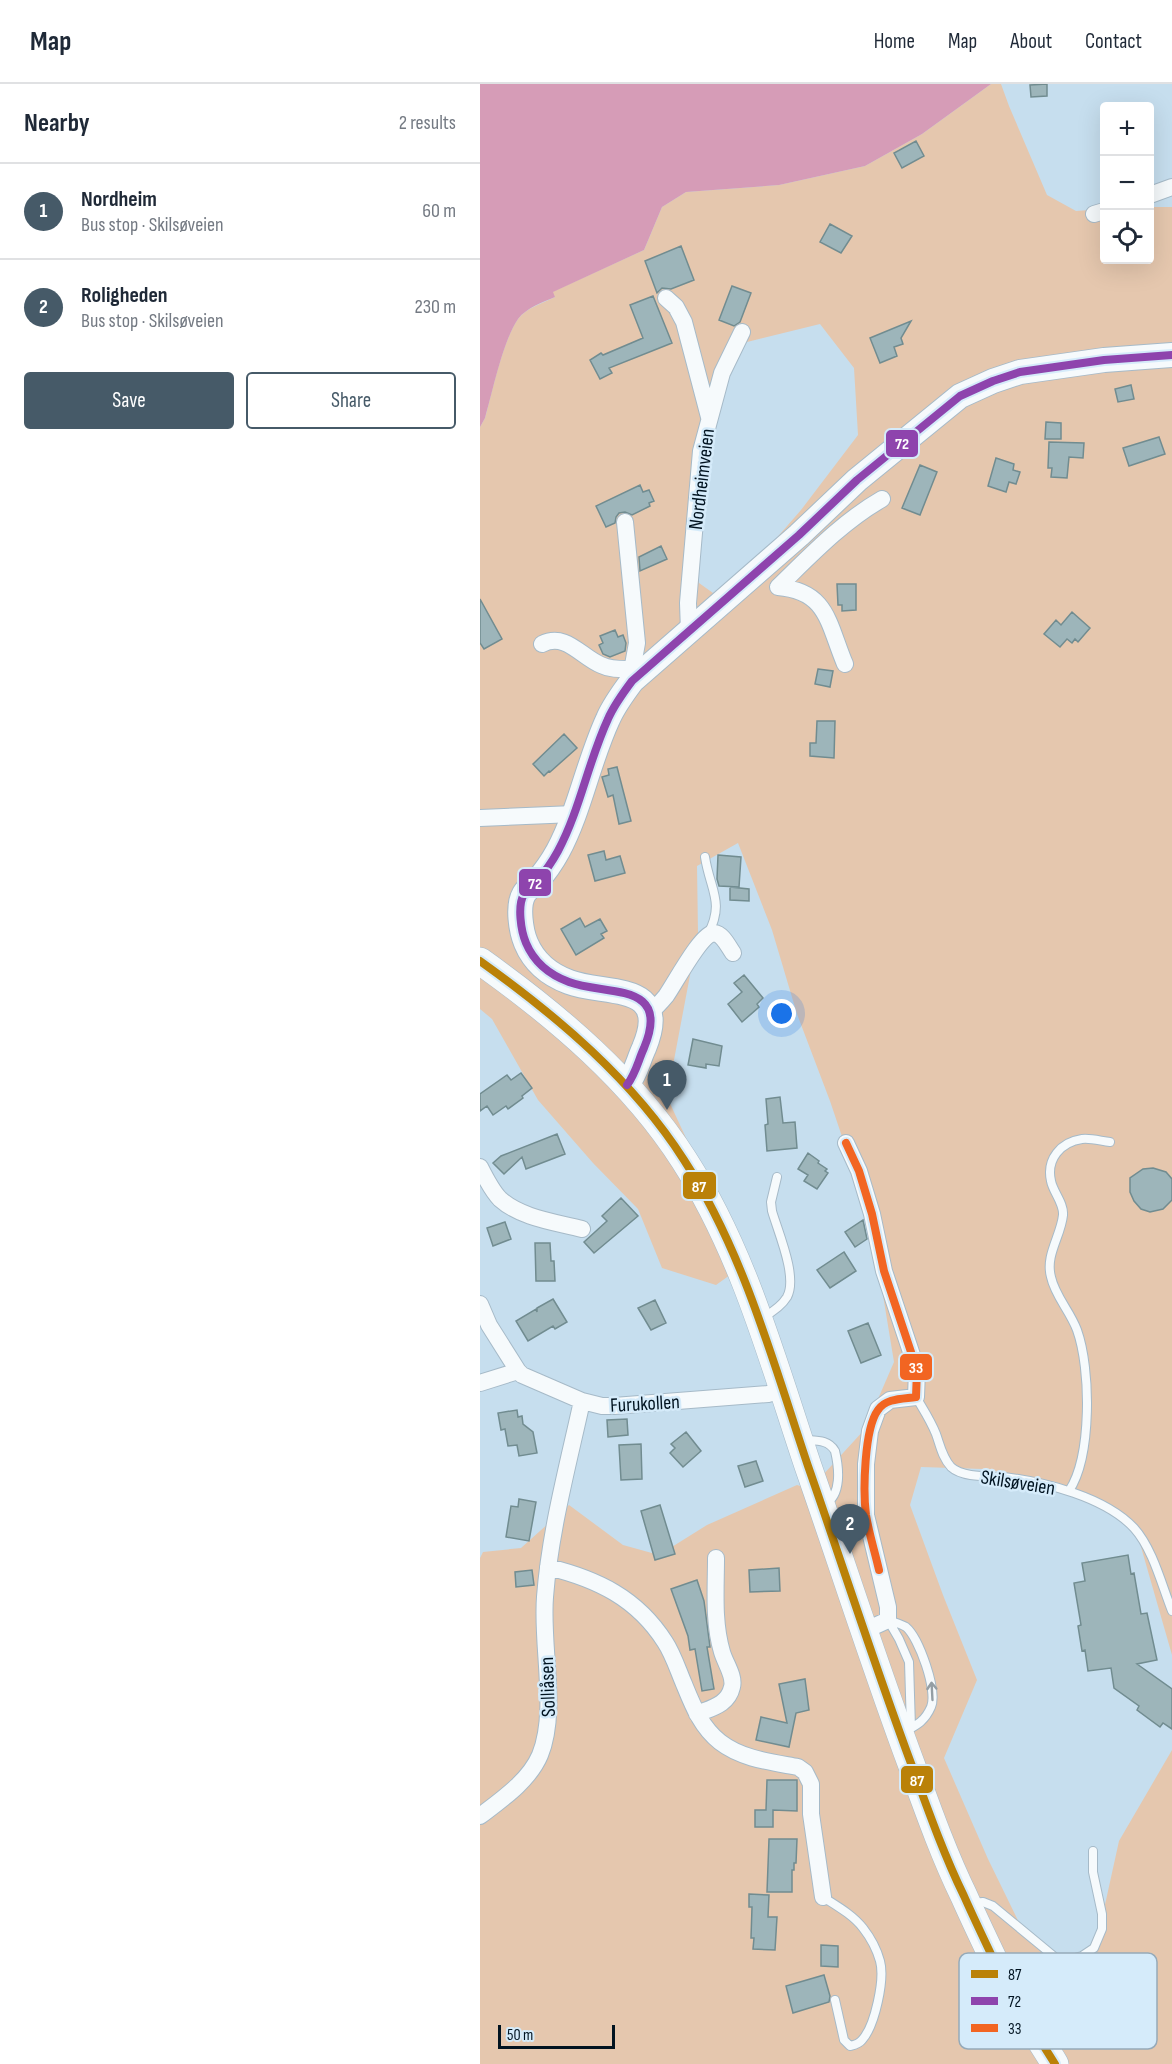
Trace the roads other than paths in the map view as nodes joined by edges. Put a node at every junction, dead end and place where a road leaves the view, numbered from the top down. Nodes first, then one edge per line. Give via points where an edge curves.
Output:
1 (1172, 187) edge
2 (1154, 193) edge
3 (666, 298) dead end
4 (742, 332) dead end
5 (1172, 355) edge
6 (709, 418) junction
7 (882, 499) dead end
8 (625, 522) dead end
9 (689, 631) junction
10 (542, 644) dead end
11 (845, 664) dead end
12 (633, 675) junction
13 (574, 814) junction
14 (480, 818) edge
15 (705, 857) dead end
16 (708, 934) junction
17 (733, 953) dead end
18 (480, 962) edge
19 (649, 1012) junction
20 (644, 1049) junction
21 (604, 1063) junction
22 (627, 1085) junction
23 (1110, 1142) dead end
24 (846, 1143) dead end
25 (480, 1167) edge
26 (777, 1178) dead end
27 (582, 1229) dead end
28 (480, 1304) edge
29 (759, 1320) junction
30 (518, 1371) junction
31 (480, 1383) edge
32 (783, 1390) junction
33 (916, 1397) junction
34 (582, 1401) junction
35 (1069, 1491) junction
36 (716, 1558) dead end
37 (548, 1567) junction
38 (1172, 1611) edge
39 (876, 1625) junction
40 (696, 1714) junction
41 (906, 1731) junction
42 (480, 1816) edge
43 (1093, 1851) dead end
44 (823, 1897) joint
45 (967, 1904) junction
46 (991, 1953) edge
47 (1050, 1953) edge
48 (1086, 1953) edge
49 (835, 2000) dead end
50 (1046, 2049) edge
51 (1055, 2064) edge

1 - 2 street
3 - 6 street via 684,322
4 - 6 street, Nordheimveien via 722,373
5 - 9 main road via 1020,372 960,396 857,480
6 - 9 street, Nordheimveien via 701,451
7 - 11 street via 836,531 778,587 809,594 820,604
8 - 12 street via 637,643
9 - 12 main road
10 - 12 street via 561,641 594,662
12 - 13 main road via 607,720
13 - 14 street
13 - 19 main road via 546,871 524,895 521,911 526,944 535,958 556,976 571,983 637,997
15 - 16 lane via 718,908
16 - 17 street via 721,936
16 - 19 street via 665,997
18 - 21 main road via 514,985
19 - 20 main road via 652,1027
20 - 21 main road
20 - 22 main road
21 - 22 main road
22 - 29 main road via 655,1118 706,1199 736,1259
23 - 35 lane via 1072,1142 1055,1154 1050,1164 1051,1181 1063,1214 1051,1255 1050,1276 1078,1333 1087,1384 1086,1428 1079,1470
24 - 33 street, Skilsøveien via 859,1171 884,1271 917,1370
25 - 27 street via 498,1197 511,1207
26 - 29 lane via 772,1211 791,1282 783,1302
28 - 30 street
29 - 32 main road
30 - 31 street
30 - 34 street, Furukollen
32 - 34 street, Furukollen via 614,1406
32 - 39 main road via 822,1506
33 - 35 lane, Skilsøveien via 952,1468 1031,1480
33 - 39 street via 890,1400 878,1409 870,1431 866,1515 888,1607
34 - 37 street, Solliåsen
35 - 38 lane, Skilsøveien via 1110,1510 1134,1529 1151,1556
36 - 40 street via 716,1614 733,1687 726,1701
37 - 40 street via 594,1580 634,1606 666,1643
37 - 42 street, Solliåsen via 544,1635 548,1727 540,1755 524,1779
39 - 41 main road
41 -> 39 lane via 922,1722 933,1705 933,1684 906,1627
40 - 44 street via 721,1743 740,1754 805,1772 811,1784 811,1814
41 - 45 main road
43 - 48 lane via 1102,1929 1094,1948
44 - 49 lane via 863,1928 881,1963 876,2011 861,2042 850,2046 844,2040
45 - 46 main road
45 - 47 lane via 976,1901 993,1906
50 - 51 main road

